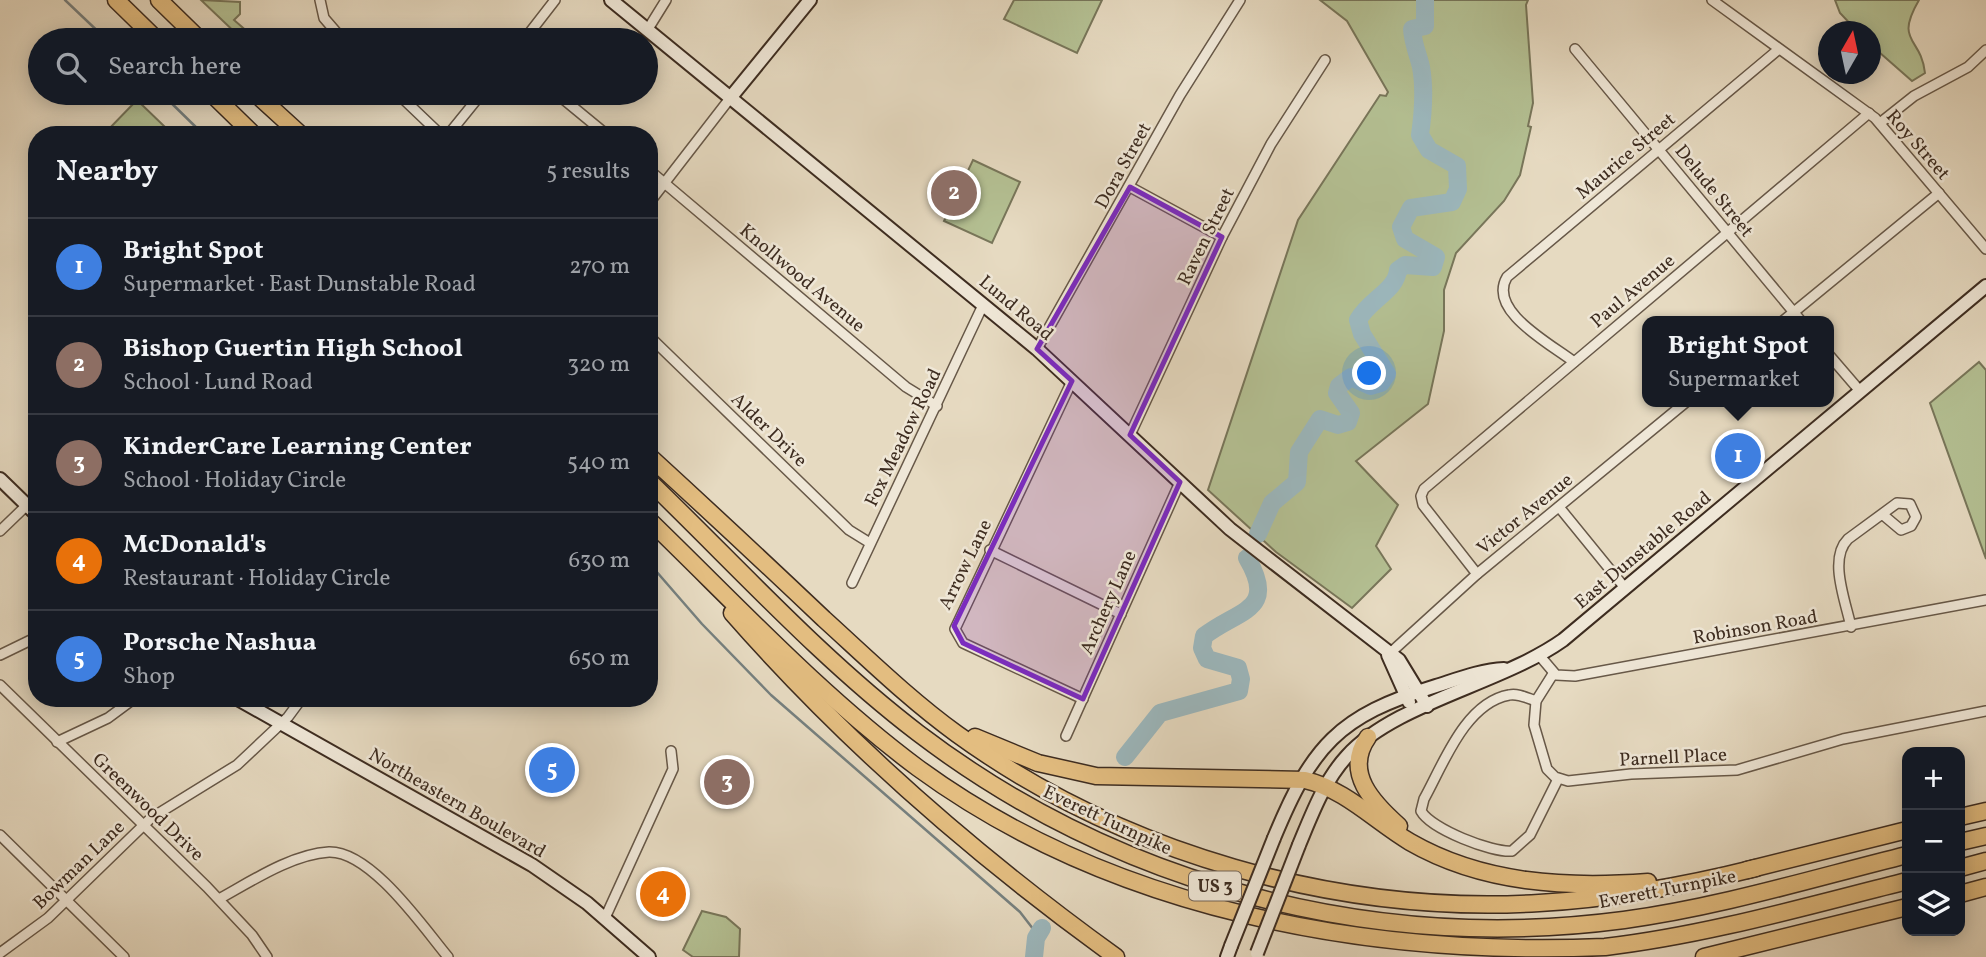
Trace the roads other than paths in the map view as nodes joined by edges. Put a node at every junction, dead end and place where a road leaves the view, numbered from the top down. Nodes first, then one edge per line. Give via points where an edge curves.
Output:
1 (116, 0) edge
2 (159, 0) edge
3 (320, 0) edge
4 (555, 0) edge
5 (611, 0) edge
6 (666, 0) edge
7 (810, 0) edge
8 (1240, 0) edge
9 (1712, 0) edge
10 (145, 28) edge
11 (188, 28) edge
12 (333, 28) edge
13 (533, 28) edge
14 (647, 28) edge
15 (649, 28) edge
16 (658, 37) edge
17 (1575, 49) dead end
18 (1779, 49) junction
19 (1986, 50) edge
20 (1325, 60) dead end
21 (731, 97) junction
22 (223, 105) edge
23 (268, 105) edge
24 (410, 105) edge
25 (472, 105) edge
26 (571, 105) edge
27 (1869, 113) junction
28 (1880, 123) junction
29 (245, 126) edge
30 (290, 126) edge
31 (432, 126) edge
32 (455, 126) edge
33 (596, 126) edge
34 (1659, 149) junction
35 (658, 177) edge
36 (665, 183) junction
37 (1130, 187) junction
38 (658, 192) edge
39 (1938, 193) junction
40 (1727, 233) junction
41 (1222, 237) junction
42 (1986, 249) edge
43 (1986, 286) edge
44 (983, 305) junction
45 (1793, 313) junction
46 (1789, 316) edge
47 (1796, 316) edge
48 (658, 345) edge
49 (1037, 349) junction
50 (1834, 361) edge
51 (1574, 362) junction
52 (1072, 381) junction
53 (1860, 391) junction
54 (937, 405) junction
55 (1680, 407) edge
56 (1130, 435) junction
57 (658, 464) edge
58 (0, 479) edge
59 (1180, 482) junction
60 (658, 490) edge
61 (28, 506) edge
62 (1559, 507) junction
63 (28, 513) edge
64 (1882, 514) dead end
65 (658, 528) edge
66 (658, 529) edge
67 (0, 531) edge
68 (870, 543) junction
69 (990, 550) junction
70 (1477, 574) junction
71 (852, 583) dead end
72 (1625, 589) junction
73 (1986, 600) edge
74 (1121, 614) junction
75 (1851, 626) junction
76 (28, 642) edge
77 (0, 655) edge
78 (1388, 655) junction
79 (1539, 655) junction
80 (1510, 669) junction
81 (881, 671) junction
82 (1553, 674) junction
83 (0, 685) edge
84 (1419, 691) junction
85 (1406, 696) junction
86 (1083, 699) junction
87 (1535, 701) junction
88 (123, 707) edge
89 (251, 707) edge
90 (294, 707) edge
91 (1421, 709) junction
92 (1986, 711) edge
93 (279, 724) junction
94 (1066, 736) dead end
95 (1368, 737) junction
96 (57, 742) junction
97 (671, 751) dead end
98 (1300, 779) junction
99 (1558, 779) junction
100 (1326, 786) junction
101 (1986, 811) edge
102 (1965, 816) edge
103 (143, 825) junction
104 (1902, 831) edge
105 (0, 835) edge
106 (1986, 836) edge
107 (1965, 841) edge
108 (1902, 856) edge
109 (1986, 861) edge
110 (1460, 865) junction
111 (1965, 867) edge
112 (1756, 868) junction
113 (1902, 882) edge
114 (1986, 887) edge
115 (1965, 893) edge
116 (219, 899) junction
117 (67, 900) junction
118 (1902, 907) edge
119 (605, 918) junction
120 (1229, 952) edge
121 (0, 953) edge
122 (1256, 955) edge
123 (124, 957) edge
124 (267, 957) edge
125 (448, 957) edge
126 (649, 957) edge
127 (1116, 957) edge
128 (1704, 957) edge

1 - 10 highway
2 - 11 highway
3 - 12 street via 324,18
4 - 13 street
5 - 14 street, Lund Road
6 - 15 street
7 - 21 street
8 - 37 street, Dora Street via 1180,95
9 - 18 street, Roy Street
16 - 21 street, Lund Road
17 - 34 street, Delude Street
18 - 27 street, Roy Street
18 - 34 street, Maurice Street
19 - 28 street via 1968,67 1914,96
20 - 41 street, Raven Street via 1271,144
21 - 36 street
21 - 44 street, Lund Road
22 - 29 highway
23 - 30 highway
24 - 31 street
25 - 32 street
26 - 33 street
27 - 28 street, Roy Street
27 - 40 street, Paul Avenue
28 - 39 street, Roy Street
34 - 40 street, Delude Street
34 - 51 street, Maurice Street via 1511,273 1502,293 1513,315
35 - 36 street, Knollwood Avenue
36 - 38 street
36 - 54 street, Knollwood Avenue via 906,387
37 - 41 street
37 - 49 street, Dora Street
39 - 42 street, Roy Street
39 - 45 street
40 - 45 street, Delude Street
40 - 51 street, Paul Avenue
41 - 56 street, Raven Street
43 - 53 street, East Dunstable Road
44 - 49 street, Lund Road
44 - 54 street, Fox Meadow Road
45 - 46 street
45 - 47 street, Delude Street
48 - 68 street, Alder Drive via 849,530
49 - 52 street, Lund Road
50 - 53 street
51 - 70 street, Paul Avenue via 1421,495 1425,507
52 - 56 street, Lund Road
52 - 69 street, Arrow Lane
53 - 72 street, East Dunstable Road
54 - 68 street, Fox Meadow Road
55 - 62 street, Victor Avenue
56 - 59 street, Lund Road
57 - 81 highway
58 - 61 street
59 - 74 street, Archery Lane
59 - 78 street, Lund Road
60 - 108 highway, Everett Turnpike / US 3 via 859,684 958,762 1091,838 1234,892 1318,912 1403,924 1547,927 1674,912
62 - 70 street, Victor Avenue
62 - 72 street
63 - 67 street
64 - 75 street via 1840,550
65 - 113 highway, US 3 via 839,703 932,778 1062,855 1208,910 1373,946 1525,953 1601,948 1685,935
66 - 127 highway via 842,733 1023,887
68 - 71 street, Fox Meadow Road
69 - 74 street
69 - 86 street, Arrow Lane via 956,620 958,638
70 - 78 street, Victor Avenue
72 - 79 street, East Dunstable Road
73 - 75 street, Robinson Road
74 - 86 street, Archery Lane
75 - 82 street, Robinson Road via 1575,676
76 - 77 street
78 - 84 street, Lund Road via 1402,663
78 - 85 street, Lund Road
79 - 80 street, East Dunstable Road
79 - 82 street
80 - 84 street, East Dunstable Road
80 - 91 street, East Dunstable Road
81 - 98 highway via 968,733 1054,768 1119,779
81 - 112 highway via 967,742 1073,804 1163,844 1296,882 1405,900 1523,904 1630,894
82 - 87 street
83 - 96 street, Greenwood Drive
84 - 85 street, East Dunstable Road
84 - 91 street, Lund Road
85 - 91 street, Lund Road
85 - 98 street, East Dunstable Road via 1345,727 1321,749
86 - 94 street, Archery Lane
87 - 99 street via 1540,752
87 - 99 street via 1516,695 1501,698 1477,713 1421,811 1432,823 1480,845 1512,851 1530,835
88 - 96 street
89 - 93 street, Northeastern Boulevard
90 - 93 street, Bowman Lane
91 - 95 street, East Dunstable Road
92 - 99 street, Parnell Place via 1843,739 1737,770 1631,774 1575,782
93 - 103 street, Bowman Lane via 223,775
93 - 119 street, Northeastern Boulevard via 532,866
95 - 100 street, East Dunstable Road via 1345,758
95 - 110 highway via 1358,764 1366,790 1402,828
96 - 103 street, Greenwood Drive
97 - 119 street via 673,769
98 - 100 highway
98 - 120 street, East Dunstable Road, bridge
100 - 110 highway via 1408,841
100 - 122 street, East Dunstable Road, bridge
101 - 102 highway
103 - 116 street, Greenwood Drive
103 - 117 street, Bowman Lane
104 - 112 highway
105 - 117 street
106 - 107 highway
109 - 111 highway
110 - 112 highway via 1509,878 1572,884 1660,881
114 - 115 highway
116 - 124 street, Greenwood Drive
116 - 125 street via 291,863 326,852 345,855 364,864
117 - 121 street, Bowman Lane
117 - 123 street
118 - 128 highway
119 - 126 street, Northeastern Boulevard

